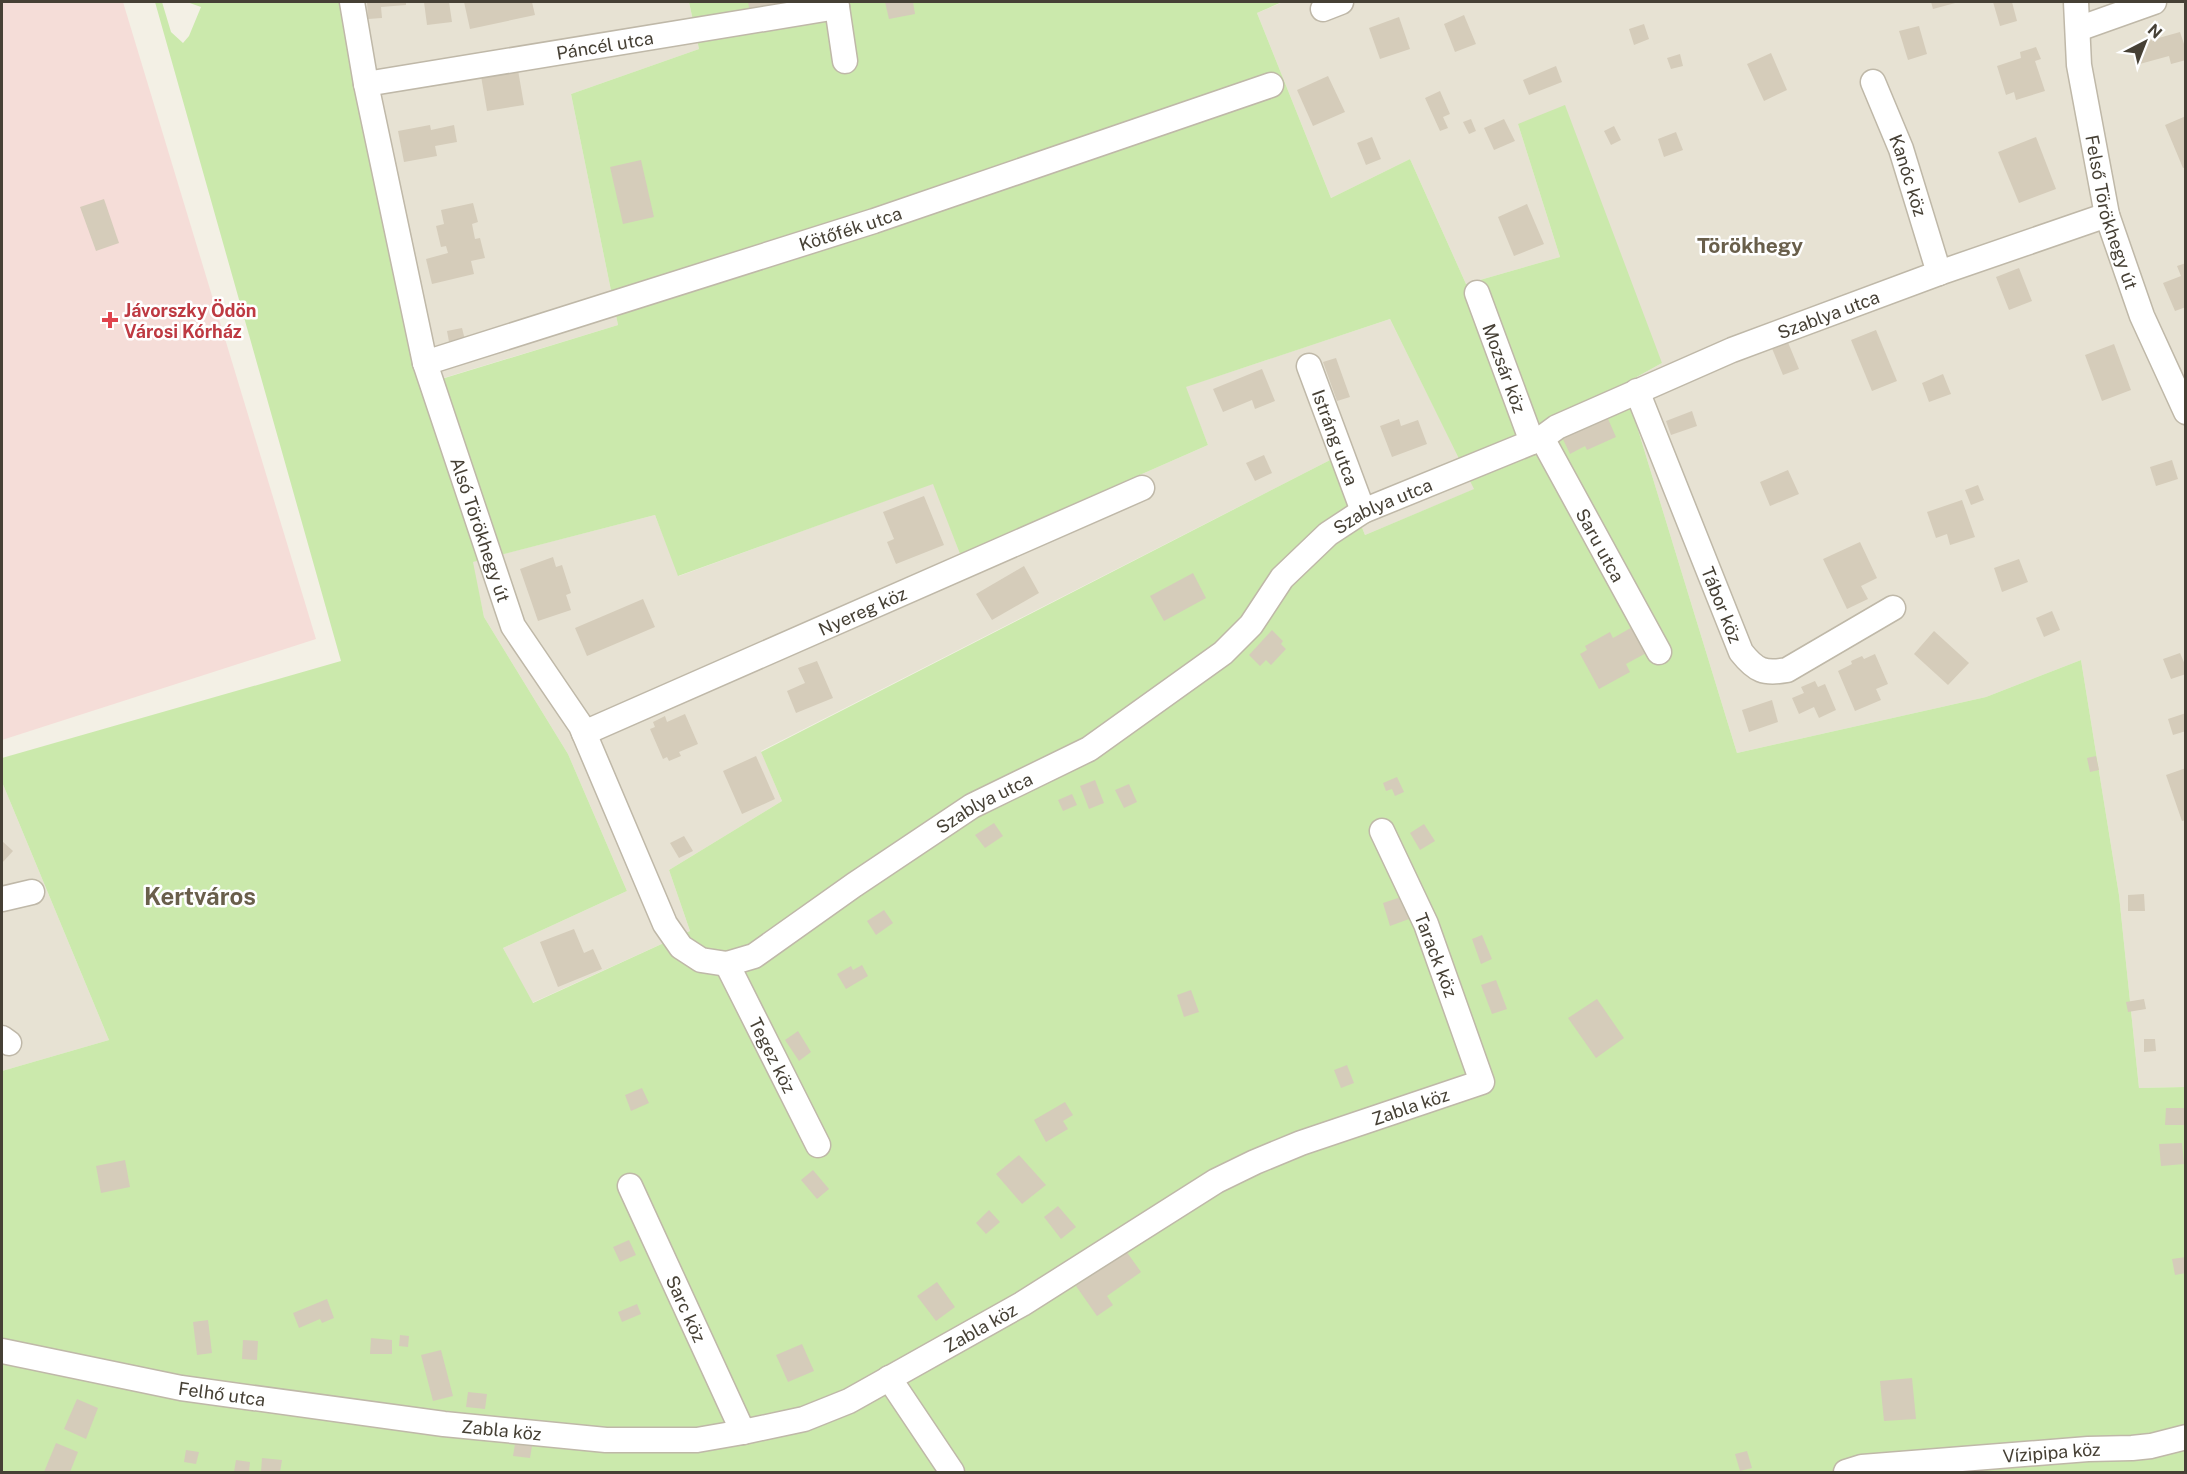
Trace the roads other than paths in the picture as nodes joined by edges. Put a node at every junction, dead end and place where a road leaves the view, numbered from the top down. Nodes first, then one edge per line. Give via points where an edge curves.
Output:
1 (352, 2) edge
2 (2076, 2) edge
3 (2154, 2) edge
4 (836, 4) edge
5 (2078, 29) junction
6 (844, 61) dead end
7 (1873, 82) dead end
8 (366, 84) junction
9 (1271, 85) dead end
10 (2107, 215) junction
11 (1940, 273) junction
12 (1476, 293) dead end
13 (425, 363) junction
14 (1309, 366) dead end
15 (1637, 391) junction
16 (2185, 412) edge
17 (1537, 440) junction
18 (1142, 488) dead end
19 (1363, 511) junction
20 (1893, 608) dead end
21 (1659, 652) dead end
22 (584, 734) junction
23 (1382, 831) dead end
24 (32, 892) dead end
25 (2, 899) edge
26 (754, 956) joint
27 (727, 964) junction
28 (1482, 1082) joint
29 (818, 1145) dead end
30 (630, 1186) dead end
31 (2, 1351) edge
32 (890, 1378) junction
33 (444, 1424) joint
34 (743, 1432) junction
35 (2186, 1437) edge
36 (952, 1473) edge
37 (1846, 1473) edge

1 - 8 street, Alsó Törökhegy út
2 - 5 street, Felső Törökhegy út
3 - 5 street
4 - 6 street
4 - 8 street, Páncél utca
5 - 10 street, Felső Törökhegy út via 2079,65
7 - 11 street, Kanóc köz via 1901,149
8 - 13 street, Alsó Törökhegy út
9 - 13 street, Kötőfék utca via 874,221
10 - 11 street, Szablya utca
10 - 16 street, Felső Törökhegy út via 2142,316
11 - 15 street, Szablya utca via 1732,350
12 - 17 street, Mozsár köz
13 - 22 street, Alsó Törökhegy út via 513,626
14 - 19 street, Istráng utca
15 - 17 street, Szablya utca
15 - 20 street, Tábor köz via 1742,652 1752,666 1770,673 1787,670
17 - 19 street, Szablya utca
17 - 21 street, Saru utca
18 - 22 street, Nyereg köz
19 - 26 street, Szablya utca via 1328,534 1282,578 1251,625 1223,653 1089,749 972,806
22 - 27 street, Alsó Törökhegy út via 665,924 681,947 701,960
23 - 28 street, Tarack köz via 1426,924
24 - 25 street
26 - 27 street, Alsó Törökhegy út
27 - 29 street, Tegez köz
28 - 32 street, Zabla köz via 1301,1143 1216,1181 1022,1304
30 - 34 street, Sarc köz
31 - 33 street, Felhő utca via 181,1388
32 - 34 street, Zabla köz via 849,1401 804,1419
32 - 36 street
33 - 34 street, Zabla köz via 606,1440 697,1440
35 - 37 street, Vízipipa köz via 2151,1446 1862,1467

